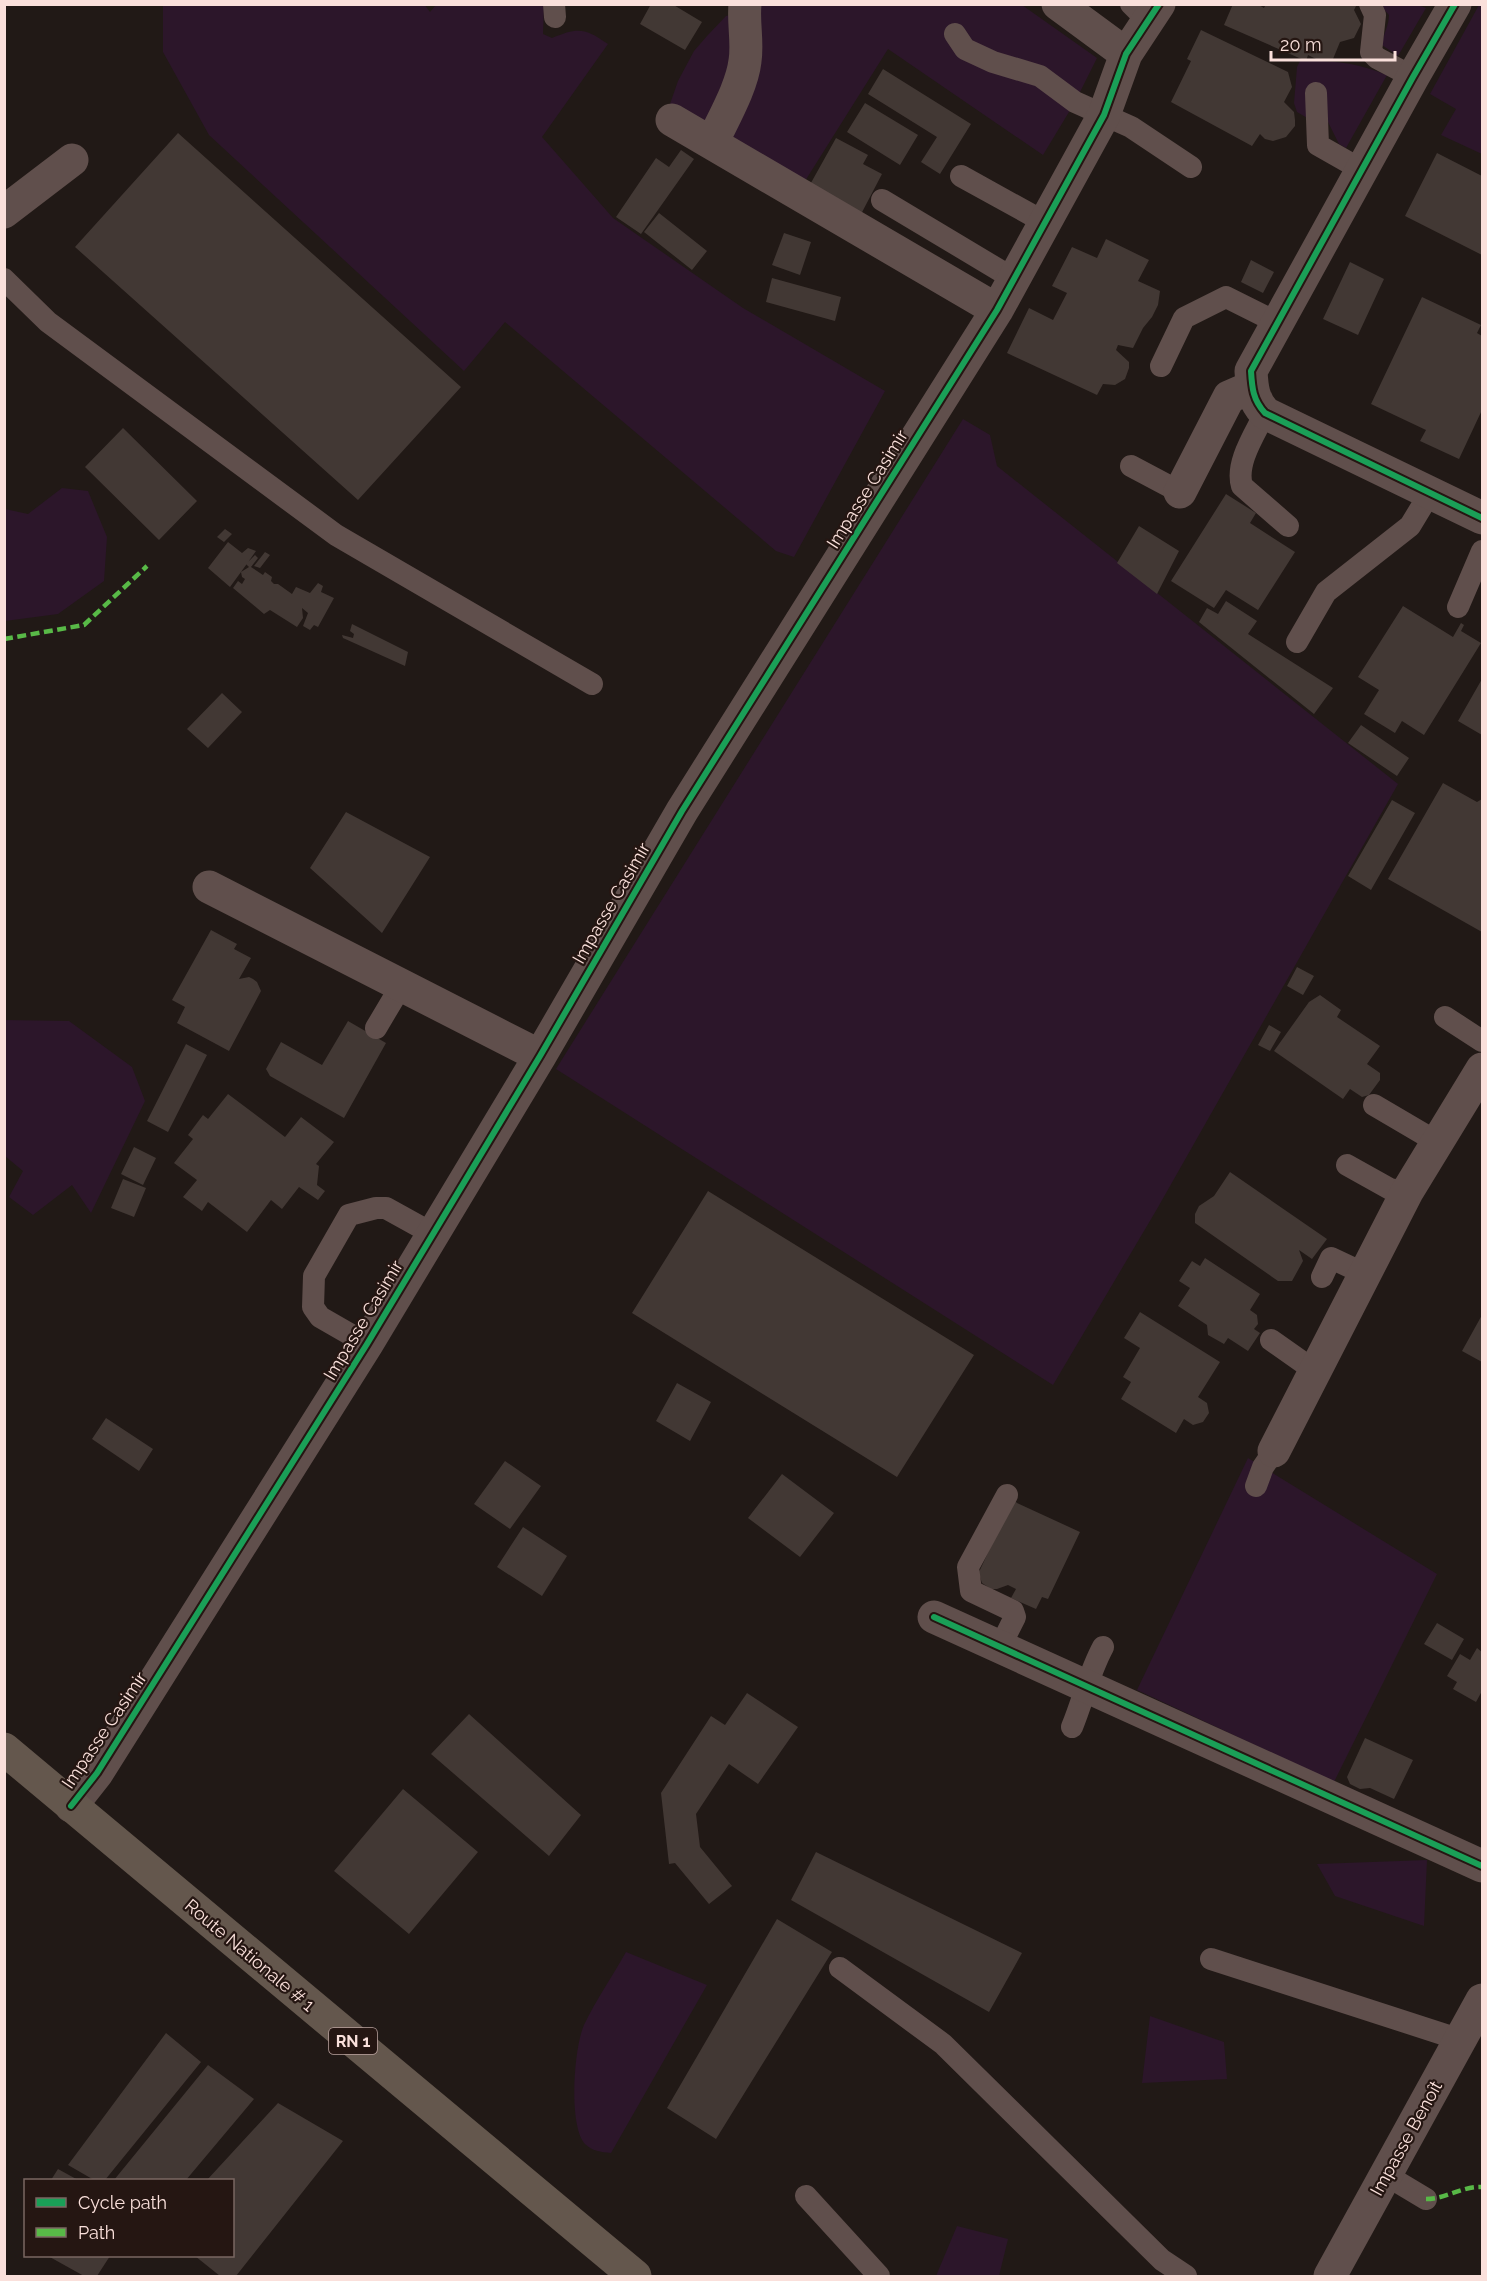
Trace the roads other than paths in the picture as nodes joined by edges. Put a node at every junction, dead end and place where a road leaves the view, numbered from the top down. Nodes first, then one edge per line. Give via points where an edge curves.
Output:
1 (745, 4) edge
2 (1058, 4) edge
3 (1370, 4) edge
4 (1455, 4) edge
5 (1146, 10) edge
6 (955, 34) dead end
7 (1126, 54) junction
8 (1413, 77) junction
9 (1316, 93) dead end
10 (1104, 115) junction
11 (672, 120) dead end
12 (712, 143) junction
13 (72, 160) dead end
14 (1191, 167) dead end
15 (1362, 170) junction
16 (961, 176) dead end
17 (882, 200) dead end
18 (4, 212) edge
19 (1046, 222) junction
20 (4, 279) edge
21 (1014, 279) junction
22 (997, 310) junction
23 (1278, 323) junction
24 (1161, 366) dead end
25 (1258, 400) junction
26 (1131, 466) dead end
27 (1180, 492) joint
28 (1430, 493) junction
29 (1482, 518) edge
30 (1288, 526) dead end
31 (1482, 550) edge
32 (1458, 607) dead end
33 (1298, 642) dead end
34 (592, 684) dead end
35 (209, 887) dead end
36 (401, 986) junction
37 (1445, 1017) dead end
38 (376, 1028) dead end
39 (1482, 1041) edge
40 (540, 1056) junction
41 (1482, 1070) edge
42 (1374, 1105) dead end
43 (1437, 1142) junction
44 (1347, 1165) dead end
45 (1407, 1192) junction
46 (433, 1234) junction
47 (1365, 1274) junction
48 (1322, 1277) dead end
49 (1271, 1340) dead end
50 (367, 1344) junction
51 (1315, 1371) junction
52 (1274, 1451) joint
53 (1256, 1486) dead end
54 (1007, 1495) dead end
55 (934, 1617) dead end
56 (1000, 1647) junction
57 (1102, 1647) dead end
58 (1086, 1686) junction
59 (1072, 1727) dead end
60 (4, 1749) edge
61 (71, 1806) junction
62 (1482, 1866) edge
63 (1211, 1959) dead end
64 (840, 1968) dead end
65 (1482, 2000) edge
66 (1461, 2040) junction
67 (1386, 2175) junction
68 (806, 2196) dead end
69 (1426, 2199) dead end
70 (1331, 2276) edge
71 (635, 2277) edge
72 (879, 2277) edge
73 (1186, 2277) edge

1 - 12 street via 745,62
2 - 7 street
3 - 8 lane via 1375,15 1371,52
4 - 8 street
5 - 7 street, Impasse Casimir
6 - 10 lane via 965,49 1040,76 1075,102
7 - 10 street, Impasse Casimir
8 - 15 street
9 - 15 lane via 1318,145
10 - 14 lane via 1131,127
10 - 19 street, Impasse Casimir
11 - 12 street
12 - 22 street
13 - 18 street
15 - 23 street
16 - 19 lane
17 - 21 lane
19 - 21 street, Impasse Casimir
20 - 34 lane via 48,322 336,535
21 - 22 street, Impasse Casimir
22 - 40 street, Impasse Casimir via 682,811
23 - 24 lane via 1226,297 1184,318
23 - 25 street via 1251,371
25 - 27 street via 1229,397
25 - 28 street
25 - 30 lane via 1239,476 1242,486
26 - 27 lane
28 - 29 street
28 - 33 lane via 1410,526 1326,592
31 - 32 lane
35 - 36 street
36 - 38 lane
36 - 40 street
37 - 39 lane
40 - 46 street, Impasse Casimir
41 - 43 street
42 - 43 lane
43 - 45 street
44 - 45 lane via 1390,1189
45 - 47 street
46 - 50 street, Impasse Casimir
46 - 50 lane via 386,1208 349,1215 314,1276 313,1307 320,1317
47 - 48 lane via 1331,1258
47 - 51 street
49 - 51 lane
50 - 61 street, Impasse Casimir via 97,1773
51 - 52 street
52 - 53 lane
54 - 56 lane via 968,1567 971,1592 1013,1611 1015,1617
55 - 56 street
56 - 58 street
57 - 58 lane
58 - 59 lane
58 - 62 street
60 - 61 main road, Route Nationale # 1 / RN 1
61 - 71 main road, Route Nationale # 1 / RN 1
63 - 66 lane
64 - 73 lane via 943,2044 1162,2260
65 - 66 street, Impasse Benoît
66 - 67 street, Impasse Benoît
67 - 69 lane
67 - 70 street, Impasse Benoît
68 - 72 lane

